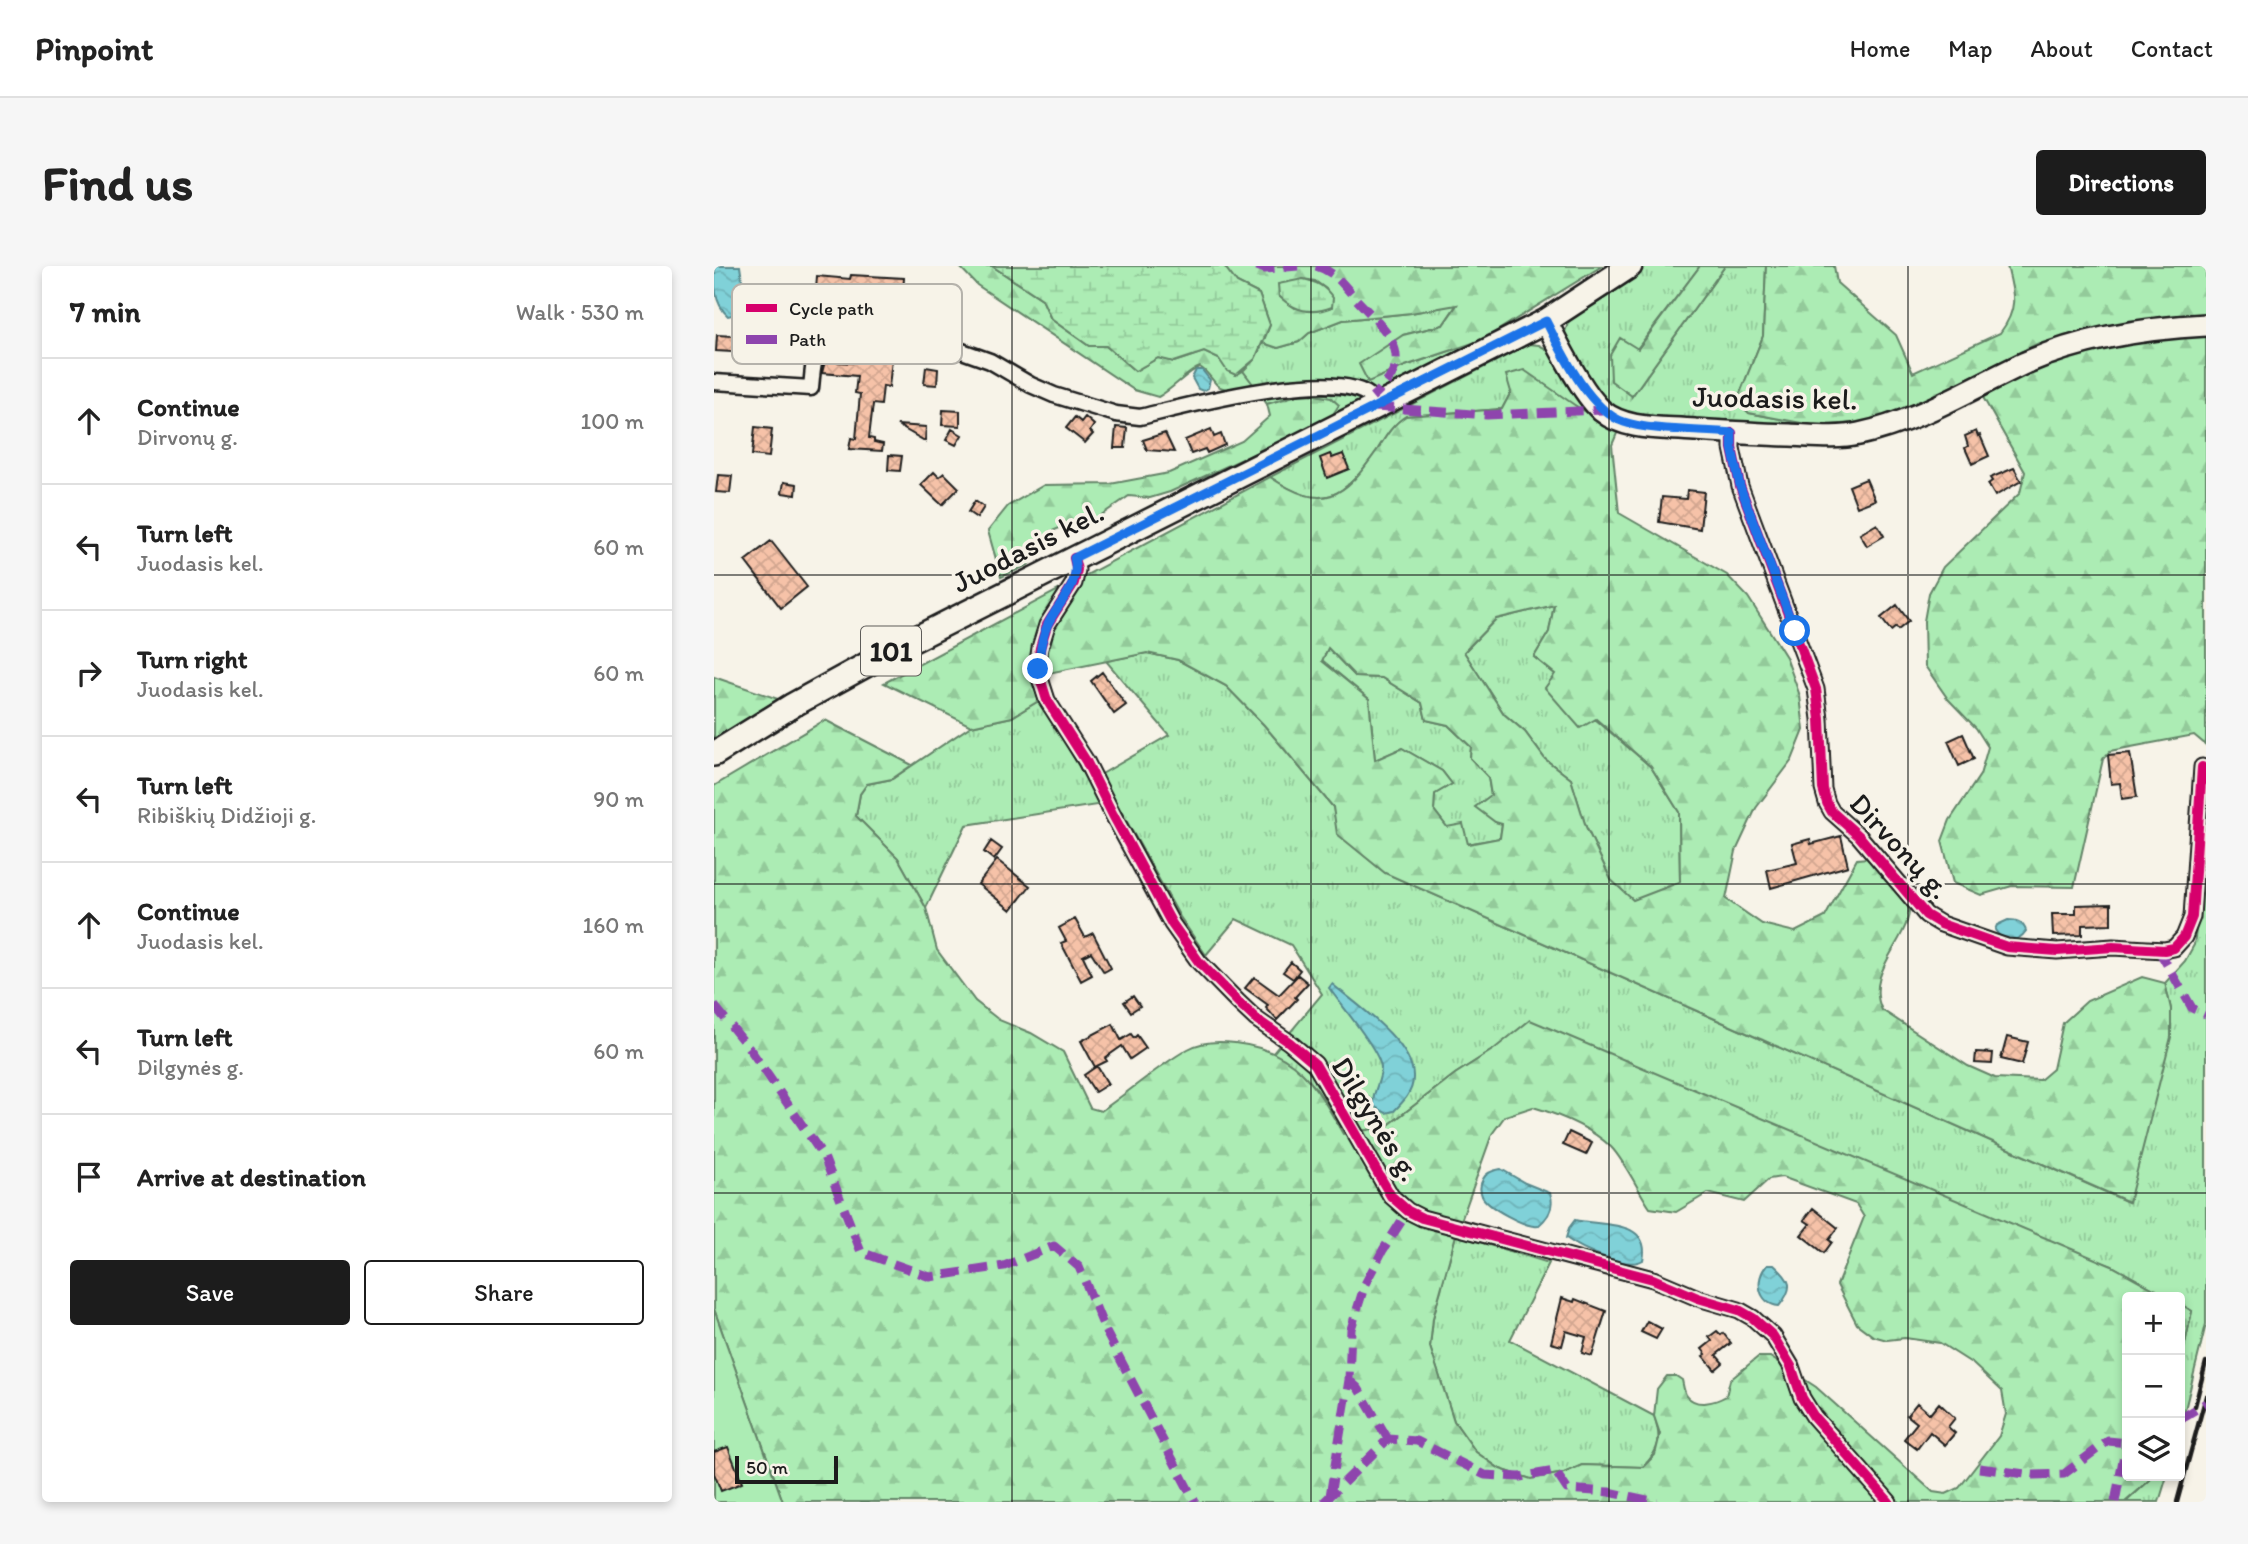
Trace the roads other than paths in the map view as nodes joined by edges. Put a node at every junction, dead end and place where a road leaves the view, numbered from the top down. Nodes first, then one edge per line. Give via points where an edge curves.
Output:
1 (1630, 266) edge
2 (1546, 321) junction
3 (2206, 325) edge
4 (962, 351) edge
5 (814, 364) edge
6 (714, 382) edge
7 (1376, 407) junction
8 (1732, 433) junction
9 (1074, 558) junction
10 (714, 754) edge
11 (2202, 767) dead end
12 (1889, 1502) edge

1 - 2 main road, 101
2 - 7 main road, 101
2 - 8 street, Juodasis kel. via 1594,400 1612,417 1644,426
3 - 8 street, Juodasis kel. via 2144,332 2059,351 1910,417 1857,434
4 - 7 street via 1054,395 1127,416 1297,385 1358,390 1372,397
5 - 6 street via 811,388
7 - 9 main road, Juodasis kel. / 101
8 - 11 street, Dirvonų g. via 1740,486 1816,689 1827,803 1926,915 2007,947 2057,951 2174,948 2192,917
9 - 10 main road, Juodasis kel. / 101 via 897,648
9 - 12 street, Dilgynės g. via 1074,583 1047,625 1040,648 1038,669 1047,700 1086,761 1172,924 1199,962 1238,1002 1315,1064 1391,1196 1422,1218 1653,1279 1753,1318 1773,1336 1814,1417

